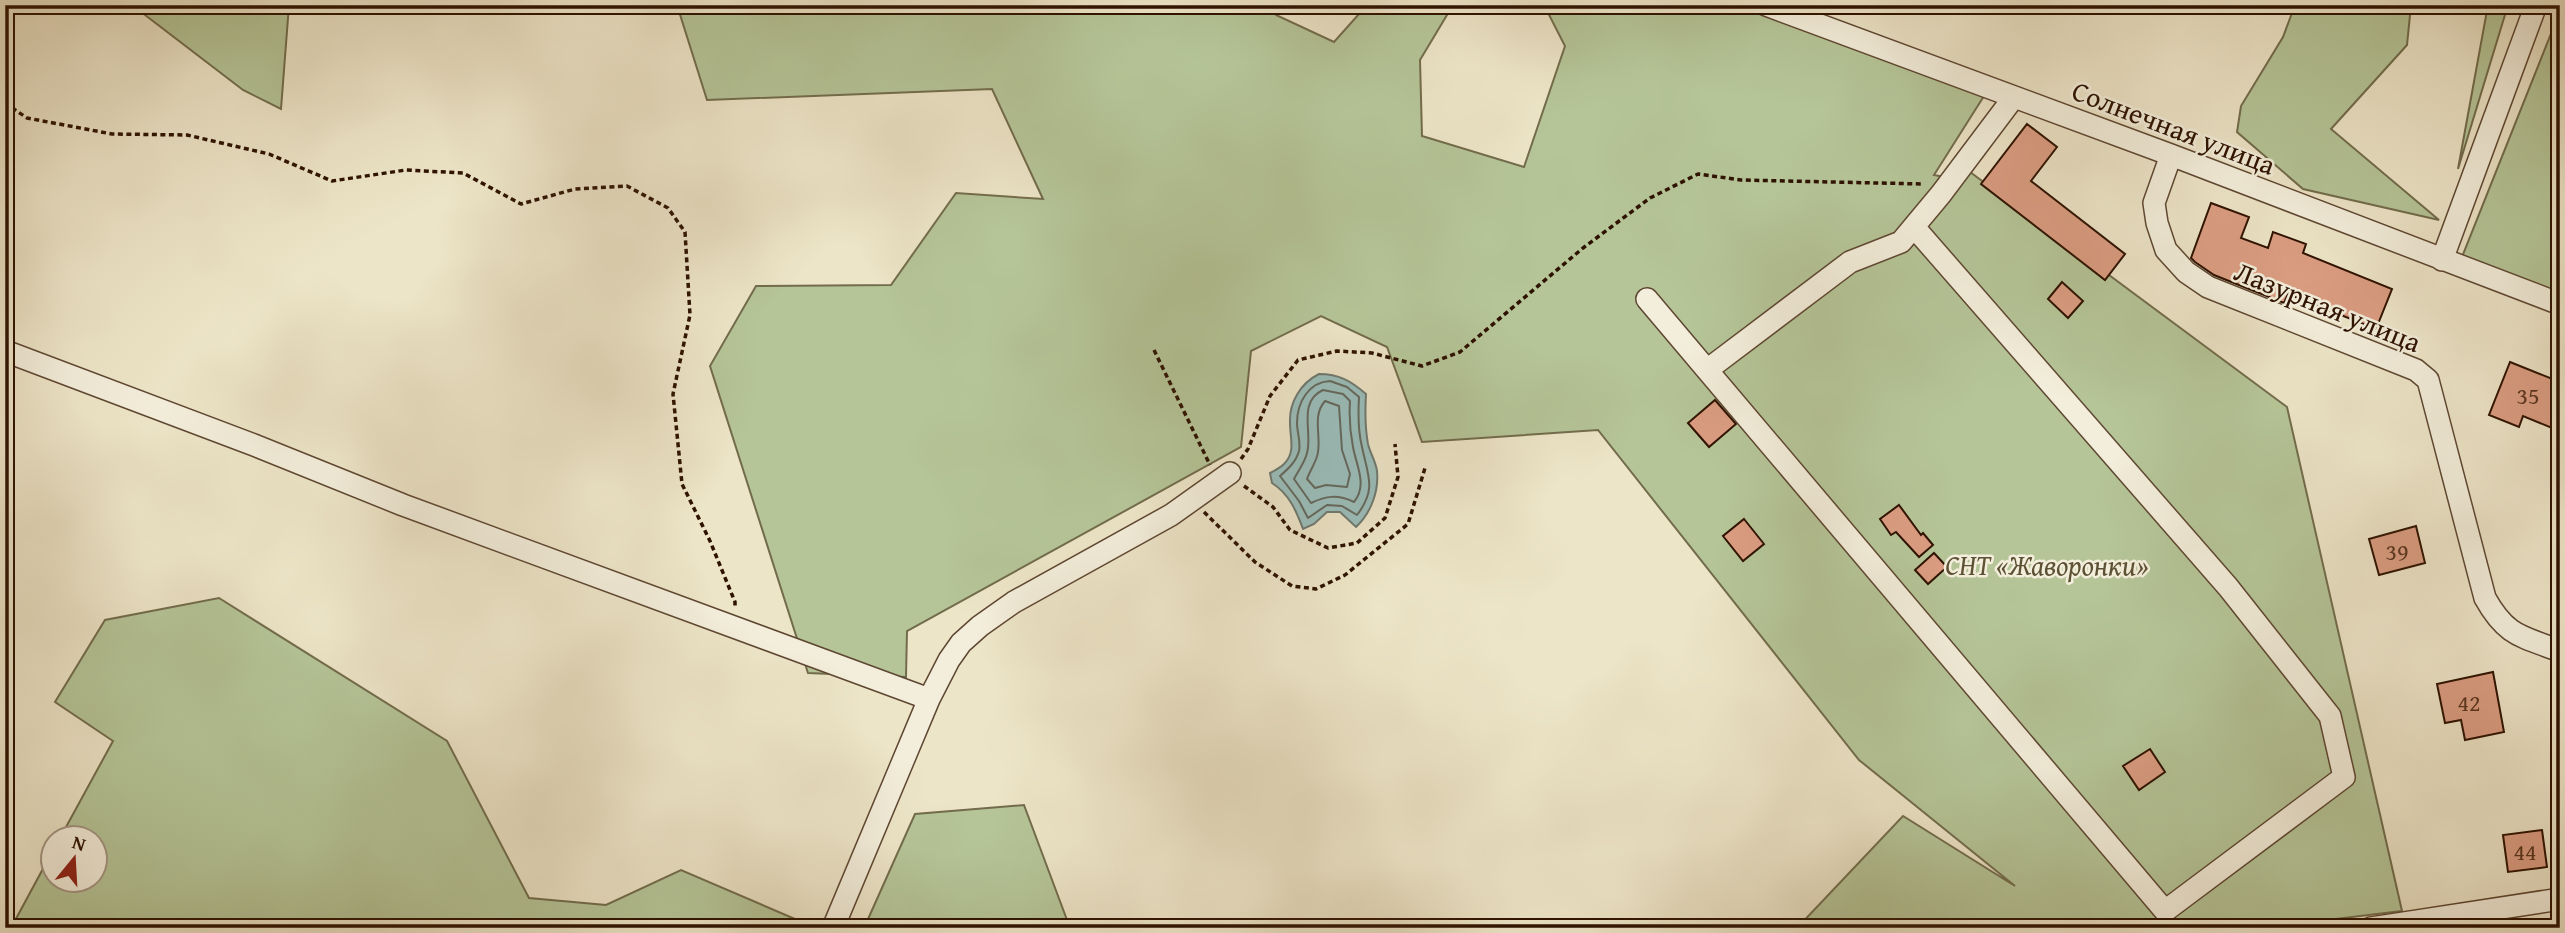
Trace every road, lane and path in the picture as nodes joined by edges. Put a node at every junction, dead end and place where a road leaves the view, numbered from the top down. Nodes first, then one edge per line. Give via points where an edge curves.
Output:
1 (1766, 5) edge
2 (2536, 5) edge
3 (2014, 97) junction
4 (5, 103) edge
5 (2171, 155) junction
6 (1948, 184) junction
7 (1914, 227) junction
8 (2442, 260) junction
9 (1647, 299) dead end
10 (2560, 304) edge
11 (1154, 350) dead end
12 (5, 351) edge
13 (1707, 370) junction
14 (1395, 444) dead end
15 (1424, 468) dead end
16 (1224, 478) junction
17 (1193, 501) junction
18 (735, 626) junction
19 (2560, 651) edge
20 (929, 699) junction
21 (2560, 899) edge
22 (834, 928) edge
23 (2371, 928) edge

1 - 3 street, Солнечная улица
2 - 8 street
3 - 5 street, Солнечная улица
3 - 6 street
4 - 18 path via 27,118 100,131 187,135 269,154 332,181 405,170 463,173 521,204 575,190 627,186 668,208 685,232 690,315 673,394 682,484 735,601
5 - 8 street, Солнечная улица
5 - 19 street, Лазурная улица via 2154,203 2166,250 2186,272 2208,287 2416,370 2428,380 2485,597 2496,618 2514,634
6 - 7 street
6 - 16 path via 1741,180 1698,174 1650,198 1583,248 1460,352 1422,366 1372,353 1337,351 1298,360 1270,397 1248,449
7 - 13 street via 1901,242 1850,262
7 - 13 street via 2228,587 2330,716 2344,777 2165,911
8 - 10 street, Солнечная улица
9 - 13 street
11 - 16 path
12 - 18 street via 403,505
14 - 16 path via 1398,477 1385,518 1357,543 1328,548 1290,530 1273,508
15 - 17 path via 1408,524 1345,575 1317,589 1293,586 1255,562
16 - 17 street
17 - 20 street via 1053,579 980,626 949,660
18 - 20 street
20 - 22 street
21 - 23 street

